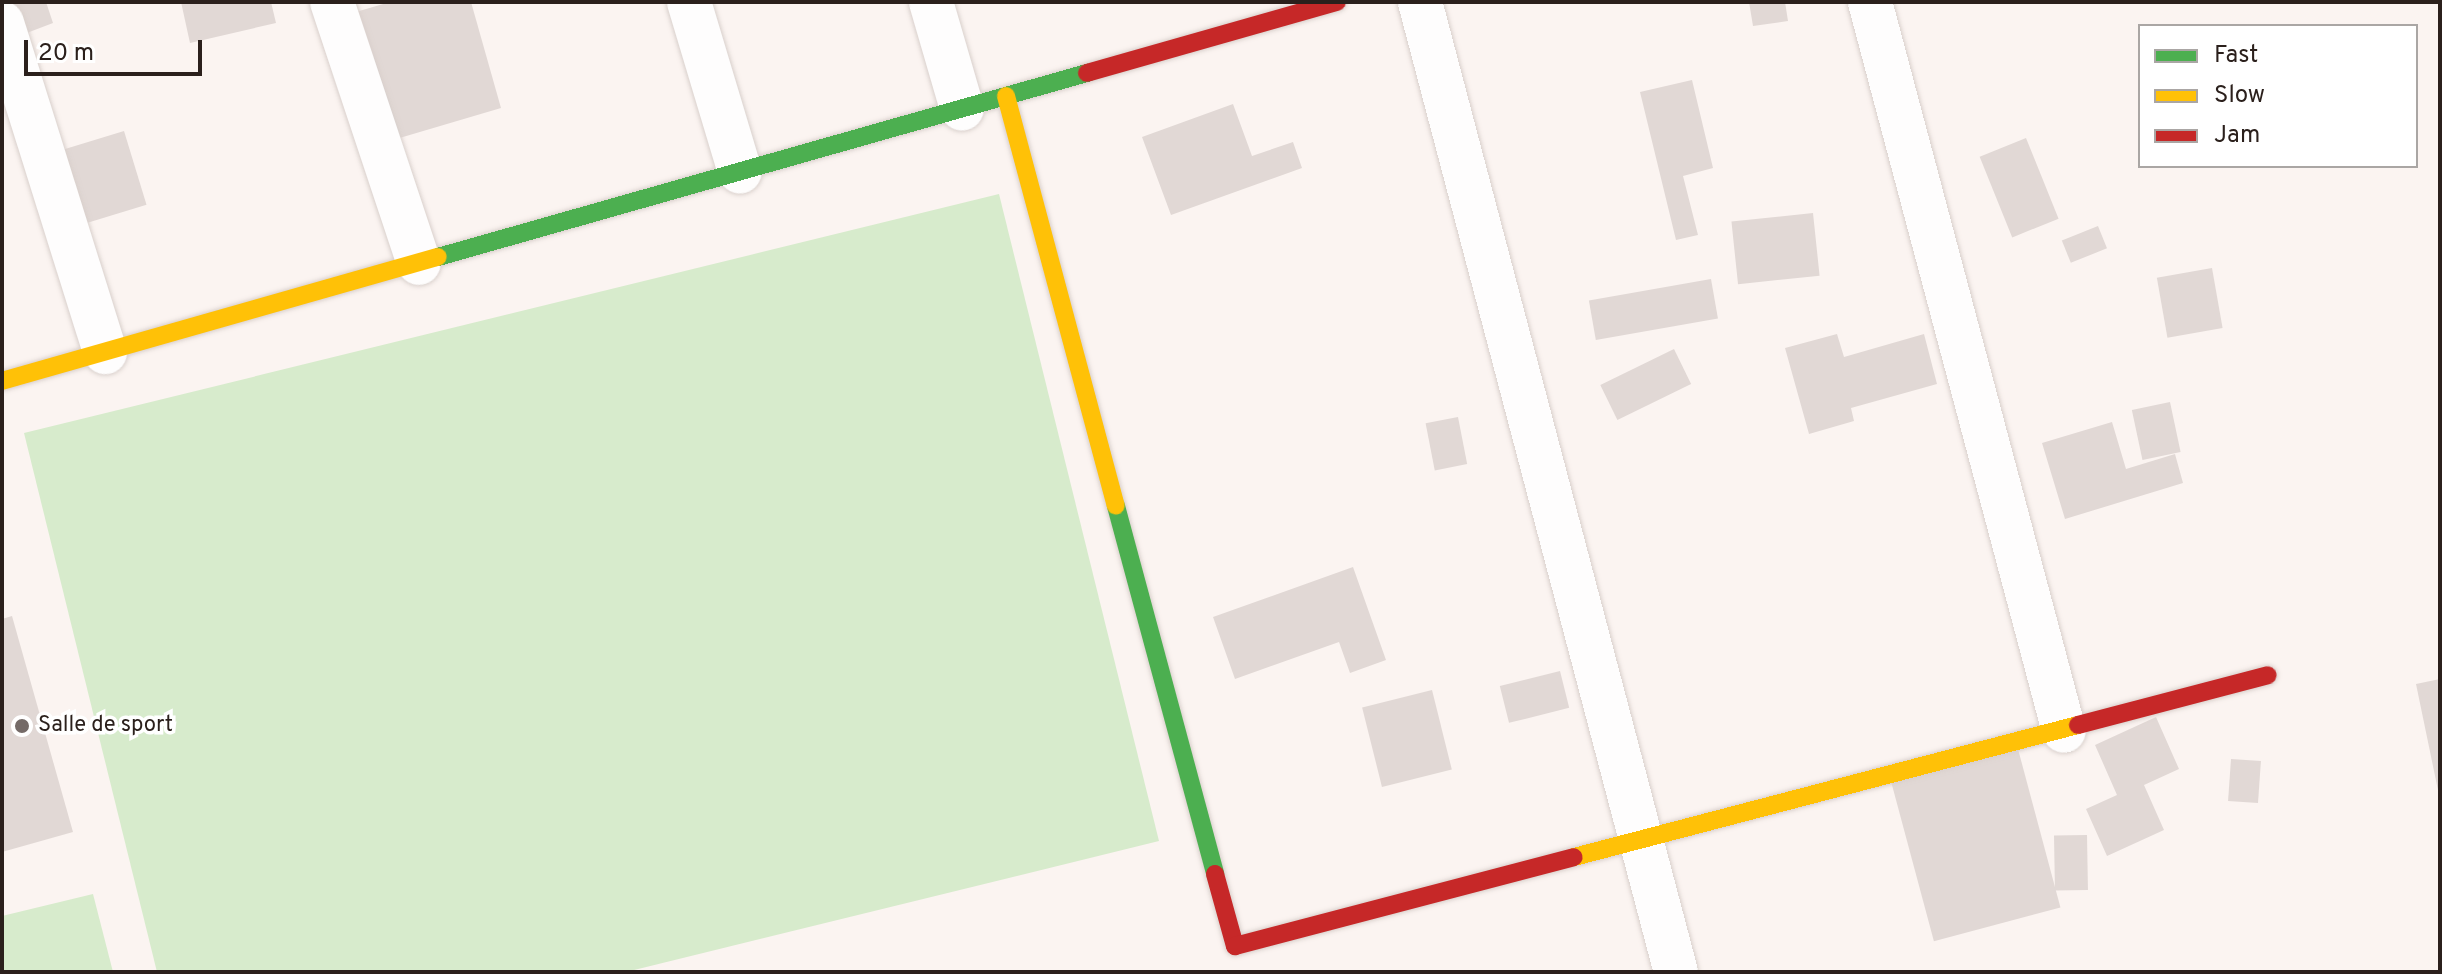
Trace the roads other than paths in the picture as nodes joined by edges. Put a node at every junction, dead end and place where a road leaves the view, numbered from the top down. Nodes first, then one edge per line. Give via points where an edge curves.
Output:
1 (332, 2) edge
2 (689, 2) edge
3 (931, 2) edge
4 (1337, 2) edge
5 (1420, 2) edge
6 (1870, 2) edge
7 (2, 23) edge
8 (1006, 96) junction
9 (962, 109) junction
10 (740, 172) junction
11 (419, 263) junction
12 (105, 352) junction
13 (2, 381) edge
14 (2268, 675) dead end
15 (2064, 731) junction
16 (1641, 839) junction
17 (1676, 972) edge

1 - 11 street
2 - 10 street
3 - 9 street
4 - 8 street
5 - 16 street
6 - 15 street
7 - 12 street
8 - 9 street
8 - 16 street via 1235,946
9 - 10 street
10 - 11 street
11 - 12 street
12 - 13 street
14 - 15 street
15 - 16 street
16 - 17 street

